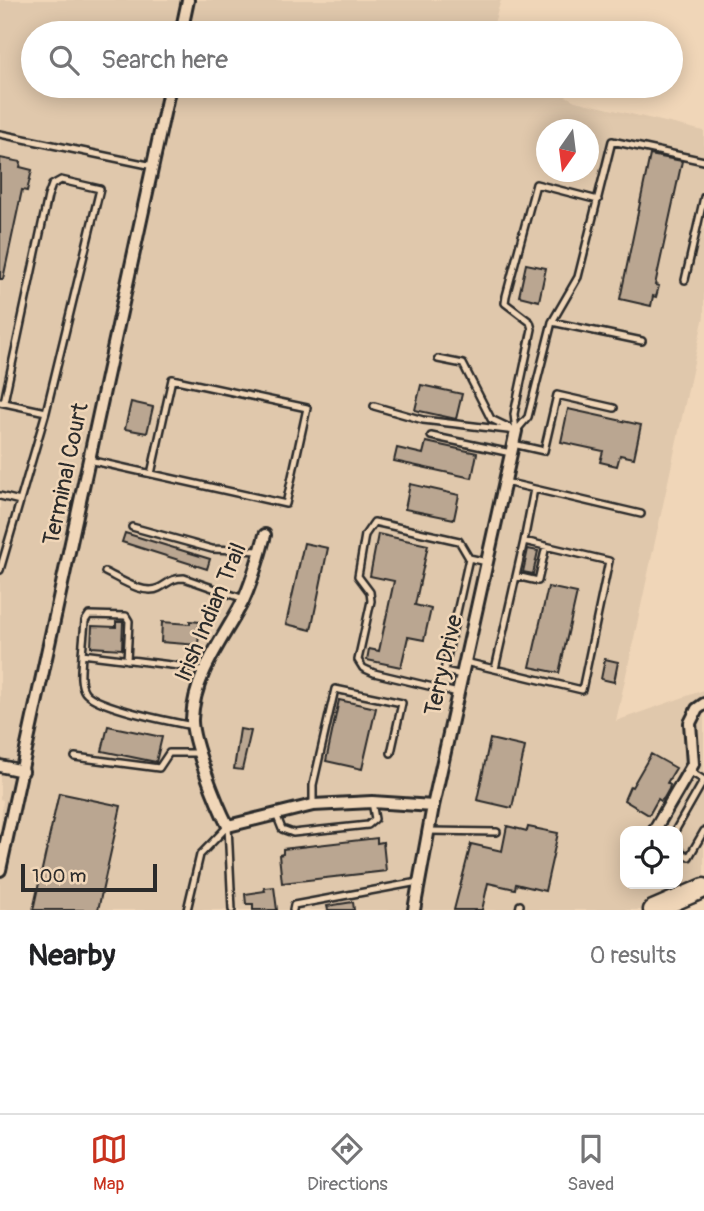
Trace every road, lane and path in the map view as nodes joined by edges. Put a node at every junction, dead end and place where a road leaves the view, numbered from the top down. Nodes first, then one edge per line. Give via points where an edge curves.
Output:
1 (188, 0) edge
2 (184, 21) edge
3 (167, 98) edge
4 (0, 134) edge
5 (704, 161) edge
6 (153, 166) junction
7 (704, 197) edge
8 (597, 200) junction
9 (685, 281) dead end
10 (552, 322) junction
11 (642, 341) dead end
12 (438, 359) dead end
13 (2, 402) edge
14 (374, 406) dead end
15 (614, 408) dead end
16 (46, 412) junction
17 (516, 431) junction
18 (431, 436) dead end
19 (512, 449) junction
20 (89, 460) junction
21 (151, 474) junction
22 (505, 482) junction
23 (534, 489) junction
24 (0, 496) edge
25 (20, 500) junction
26 (641, 514) dead end
27 (132, 527) dead end
28 (265, 535) dead end
29 (524, 541) junction
30 (546, 546) junction
31 (260, 551) junction
32 (469, 558) junction
33 (487, 562) junction
34 (0, 570) edge
35 (105, 572) dead end
36 (516, 576) junction
37 (244, 599) junction
38 (82, 654) junction
39 (127, 660) junction
40 (465, 662) junction
41 (495, 669) junction
42 (202, 673) junction
43 (462, 675) junction
44 (458, 693) junction
45 (704, 704) edge
46 (193, 726) junction
47 (200, 753) junction
48 (391, 754) dead end
49 (75, 757) dead end
50 (0, 766) edge
51 (23, 771) junction
52 (689, 771) junction
53 (704, 780) edge
54 (372, 802) junction
55 (313, 805) junction
56 (433, 806) junction
57 (275, 813) junction
58 (228, 826) junction
59 (657, 826) edge
60 (678, 826) edge
61 (428, 831) junction
62 (704, 831) edge
63 (497, 832) dead end
64 (683, 853) edge
65 (0, 870) edge
66 (418, 881) junction
67 (704, 888) edge
68 (187, 910) edge
69 (232, 910) edge
70 (293, 910) edge
71 (414, 910) edge
72 (653, 910) edge

1 - 2 street
3 - 6 street, Terminal Court
4 - 6 lane
5 - 8 lane via 612,141
6 - 20 street, Terminal Court
7 - 9 lane
8 - 10 lane via 578,278
8 - 17 lane via 536,184 505,303 532,328 514,414
10 - 11 lane
10 - 17 lane via 528,417
12 - 17 lane via 463,364 491,419
13 - 16 lane
13 - 16 lane via 48,196 61,180 100,189
14 - 17 lane via 423,419
15 - 19 lane via 557,396 544,451
16 - 25 lane
17 - 19 street, Terry Drive
18 - 19 lane
19 - 22 street, Terry Drive
20 - 21 lane
20 - 51 street, Terminal Court
21 - 21 lane via 286,504 307,408 172,379
22 - 23 lane
22 - 33 street, Terry Drive
23 - 26 lane
23 - 29 lane
24 - 25 lane
25 - 34 lane
27 - 31 lane via 212,549
28 - 31 street, Irish Indian Trail
29 - 30 lane
29 - 36 lane
30 - 36 lane via 538,581
30 - 41 lane via 609,561 582,690
31 - 37 street, Irish Indian Trail
32 - 33 lane
32 - 43 lane via 444,671
32 - 44 lane via 459,541 374,522 365,535 358,576 371,601 358,660 363,668
33 - 40 street, Terry Drive
35 - 37 lane via 145,590 184,578
36 - 41 lane
37 - 42 street, Irish Indian Trail
38 - 39 lane
38 - 39 lane via 89,615 126,616
38 - 46 lane via 85,693 103,704
39 - 42 lane via 195,668
40 - 41 lane
40 - 43 street, Terry Drive
42 - 46 street, Irish Indian Trail
43 - 44 street, Terry Drive
44 - 56 street, Terry Drive
45 - 52 street via 690,723 693,764
46 - 47 street, Irish Indian Trail
47 - 49 lane via 169,753 159,768
47 - 58 street, Irish Indian Trail via 216,805
48 - 55 lane via 402,703 335,688 313,785
50 - 51 street
51 - 65 street, Terminal Court
52 - 53 lane
52 - 59 street
53 - 60 lane
54 - 55 street
54 - 56 street
54 - 57 lane via 375,819 368,825 293,833 282,829
55 - 57 street
56 - 61 street, Terry Drive
57 - 58 street
58 - 68 lane via 200,855
58 - 69 lane
61 - 63 lane
61 - 66 street, Terry Drive
62 - 64 lane via 689,857
66 - 70 lane via 295,905
66 - 71 street, Terry Drive
67 - 72 main road

